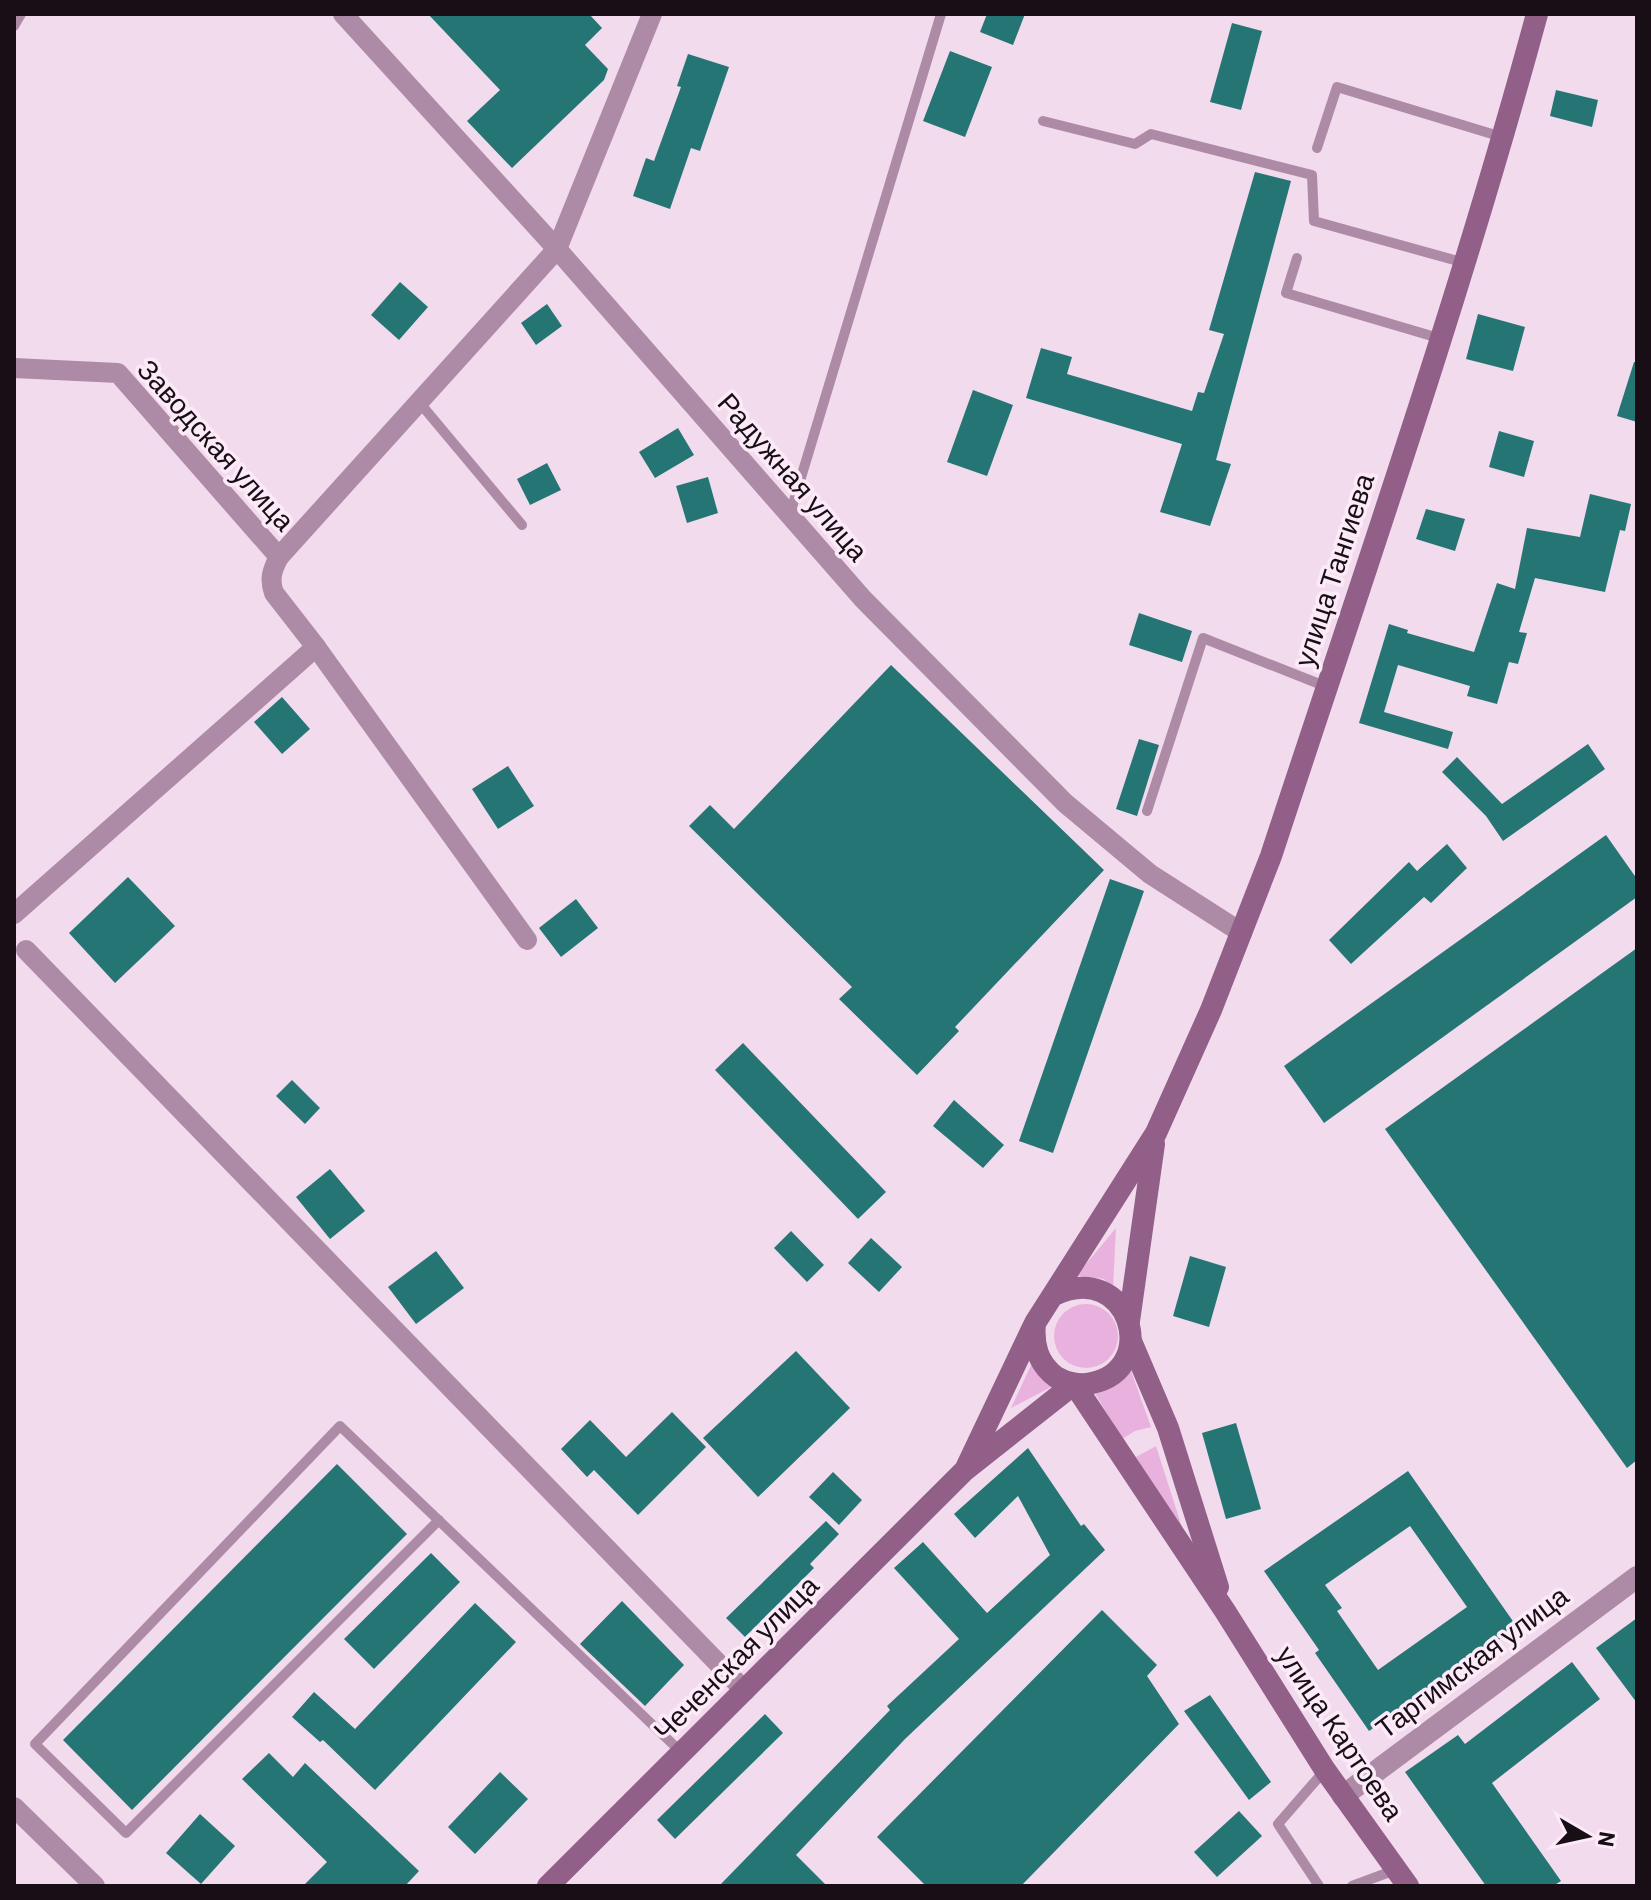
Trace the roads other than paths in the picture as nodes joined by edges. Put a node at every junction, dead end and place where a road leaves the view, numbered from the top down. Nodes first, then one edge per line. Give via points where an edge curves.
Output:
1 (21, 14) edge
2 (343, 14) edge
3 (652, 14) edge
4 (941, 14) edge
5 (1537, 14) edge
6 (14, 26) edge
7 (1043, 121) dead end
8 (1503, 137) junction
9 (1317, 148) dead end
10 (557, 249) junction
11 (1297, 258) dead end
12 (1465, 263) junction
13 (1442, 339) junction
14 (14, 368) edge
15 (419, 402) junction
16 (789, 515) junction
17 (522, 525) dead end
18 (279, 557) junction
19 (316, 647) junction
20 (1327, 687) junction
21 (1147, 811) dead end
22 (14, 914) edge
23 (1242, 933) junction
24 (527, 940) dead end
25 (26, 950) dead end
26 (1156, 1133) junction
27 (1054, 1295) junction
28 (1035, 1323) junction
29 (1130, 1331) junction
30 (1074, 1384) junction
31 (965, 1470) junction
32 (439, 1520) junction
33 (1637, 1577) edge
34 (1225, 1611) junction
35 (745, 1691) junction
36 (683, 1753) junction
37 (1325, 1770) junction
38 (1343, 1796) junction
39 (14, 1807) edge
40 (1402, 1878) edge
41 (95, 1886) edge
42 (548, 1886) edge
43 (1319, 1886) edge
44 (1352, 1886) edge

1 - 6 lane
2 - 10 street, Радужная улица
3 - 10 street
4 - 16 lane
5 - 8 main road, улица Тангиева
7 - 12 lane via 1135,144 1151,134 1312,175 1314,221
8 - 9 lane via 1337,87
8 - 12 main road, улица Тангиева
10 - 15 street
10 - 16 street, Радужная улица
11 - 13 lane via 1286,293
12 - 13 main road, улица Тангиева
13 - 20 main road, улица Тангиева
14 - 18 street, Заводская улица via 118,373
15 - 17 lane
15 - 18 street
16 - 23 street, Радужная улица via 863,599 1065,803 1150,874
18 - 19 street via 271,582 274,593
19 - 22 street
19 - 24 street
20 - 21 lane via 1203,638
20 - 23 main road, улица Тангиева
23 - 26 main road, улица Тангиева
25 - 35 street
26 - 27 main road
26 - 29 main road
27 - 28 main road
27 - 29 main road via 1083,1286 1098,1289 1122,1307
28 - 30 main road via 1037,1355 1058,1378
28 - 31 main road, Чеченская улица
29 - 30 main road via 1128,1354 1112,1375
29 - 34 main road, улица Картоева via 1168,1428
30 - 31 main road, Чеченская улица
30 - 34 main road, улица Картоева
31 - 35 main road, Чеченская улица
32 - 32 lane via 340,1426 35,1744 126,1833
32 - 36 lane
33 - 38 street, Таргимская улица
34 - 37 main road, улица Картоева
35 - 36 main road, Чеченская улица
36 - 42 main road, Чеченская улица
37 - 38 main road, улица Картоева
37 - 43 lane via 1278,1824
38 - 40 main road, улица Картоева
39 - 41 street
40 - 44 lane

